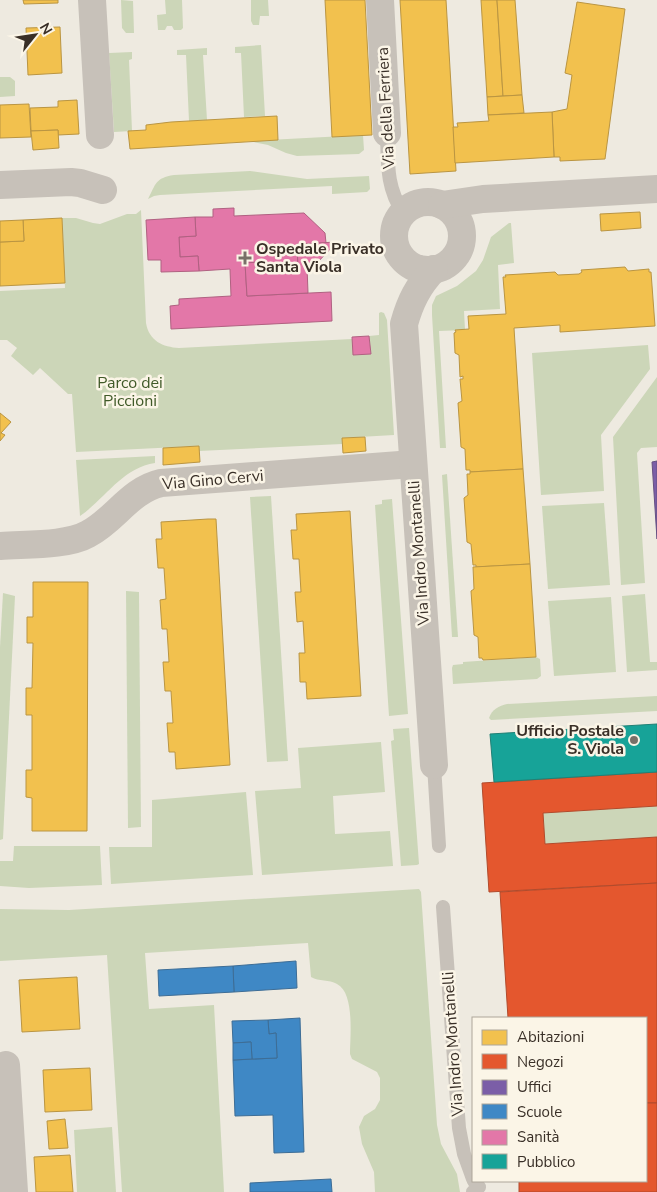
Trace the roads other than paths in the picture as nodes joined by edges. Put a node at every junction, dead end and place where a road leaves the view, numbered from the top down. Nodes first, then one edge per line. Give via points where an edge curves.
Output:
1 (92, 0) edge
2 (380, 0) edge
3 (387, 133) joint
4 (100, 135) dead end
5 (0, 185) edge
6 (657, 189) edge
7 (103, 190) dead end
8 (514, 198) junction
9 (442, 205) junction
10 (403, 212) junction
11 (462, 236) junction
12 (401, 257) junction
13 (434, 270) junction
14 (404, 324) junction
15 (413, 464) junction
16 (0, 546) edge
17 (434, 765) joint
18 (439, 846) dead end
19 (443, 907) dead end
20 (6, 1065) dead end
21 (472, 1177) edge
22 (14, 1192) edge

1 - 4 street
2 - 3 street, Via della Ferriera
3 - 10 lane, Via della Ferriera via 391,189
5 - 7 street via 71,182
6 - 8 street
8 - 9 street
8 - 11 street via 481,218
9 - 10 street via 422,202
9 - 11 street via 458,219
10 - 12 street via 394,234
11 - 13 street via 454,258
12 - 13 street via 416,268
12 - 14 street via 397,284
13 - 14 street, Via Indro Montanelli via 413,296
14 - 15 street, Via Indro Montanelli
15 - 16 street, Via Gino Cervi via 161,484 144,489 97,528 76,539
15 - 17 street, Via Indro Montanelli
17 - 18 lane, Via Indro Montanelli
19 - 21 lane, Via Indro Montanelli via 459,1128
20 - 22 street

